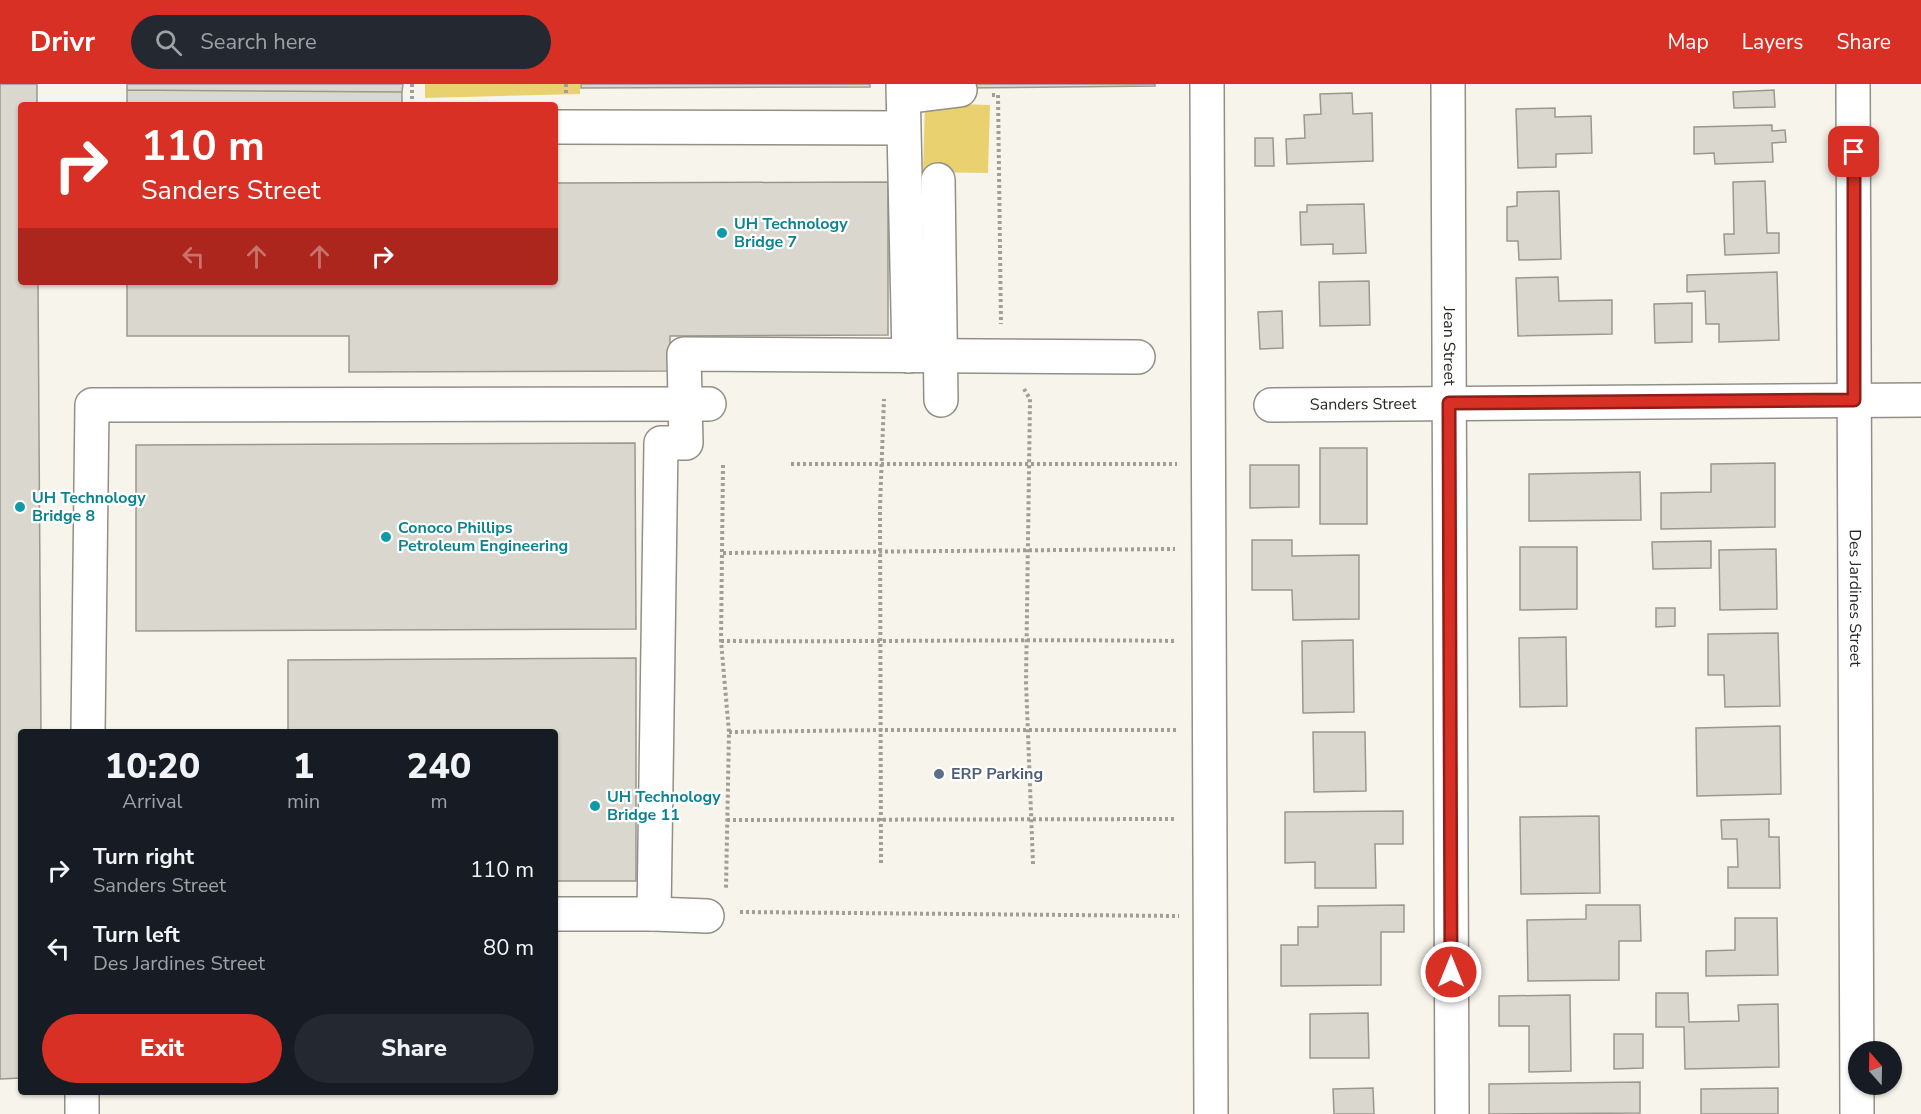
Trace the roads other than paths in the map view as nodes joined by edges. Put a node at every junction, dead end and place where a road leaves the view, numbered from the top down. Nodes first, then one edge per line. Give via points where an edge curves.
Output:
1 (1207, 84) edge
2 (1448, 84) edge
3 (1853, 84) edge
4 (960, 90) road end
5 (903, 103) edge
6 (558, 127) edge
7 (938, 180) dead end
8 (925, 356) junction
9 (1138, 357) dead end
10 (941, 400) dead end
11 (1854, 400) junction
12 (1921, 400) edge
13 (1449, 403) junction
14 (697, 404) junction
15 (1271, 405) dead end
16 (88, 729) edge
17 (654, 914) junction
18 (722, 914) road end
19 (558, 915) edge
20 (82, 1095) edge
21 (82, 1114) edge
22 (1211, 1114) edge
23 (1452, 1114) edge
24 (1857, 1114) edge

1 - 22 street
2 - 13 street, Jean Street
3 - 11 street, Des Jardines Street
4 - 5 street
5 - 6 street
5 - 8 street via 907,216
7 - 8 street
8 - 9 street
8 - 10 street
8 - 14 street via 684,354
11 - 12 street, Sanders Street
11 - 13 street, Sanders Street
11 - 24 street, Des Jardines Street
13 - 15 street, Sanders Street
13 - 23 street, Jean Street
14 - 16 street via 92,405
14 - 17 street via 686,442 661,443
17 - 18 street
17 - 19 street
20 - 21 street

